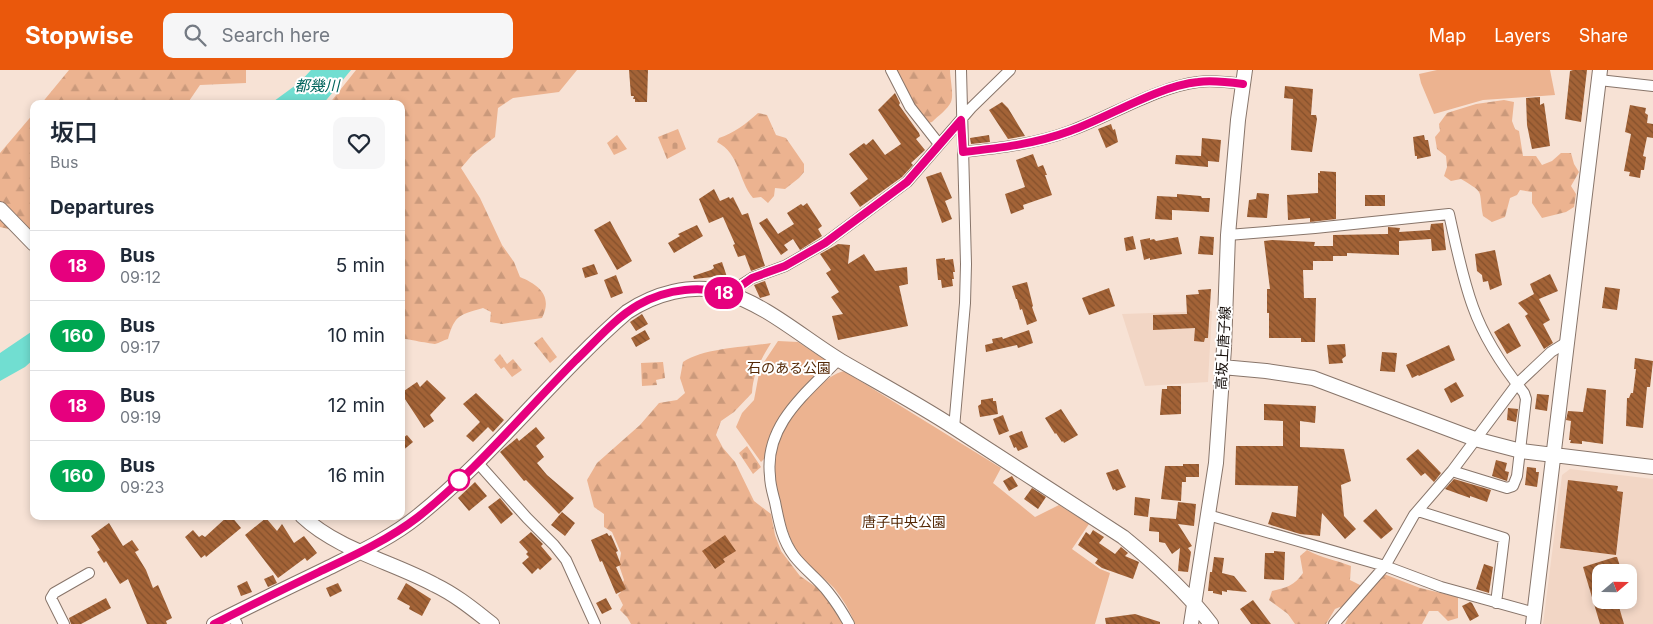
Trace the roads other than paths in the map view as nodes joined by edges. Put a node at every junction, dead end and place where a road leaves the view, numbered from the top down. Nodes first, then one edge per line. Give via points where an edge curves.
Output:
1 (891, 70) edge
2 (960, 70) edge
3 (1010, 70) edge
4 (1600, 75) edge
5 (1244, 77) edge
6 (1653, 86) edge
7 (961, 120) junction
8 (939, 144) junction
9 (963, 152) junction
10 (0, 210) edge
11 (1228, 235) junction
12 (30, 240) edge
13 (733, 296) junction
14 (1568, 342) junction
15 (839, 359) junction
16 (1222, 367) junction
17 (1517, 384) junction
18 (954, 428) junction
19 (1475, 439) junction
20 (1521, 451) junction
21 (1554, 455) junction
22 (477, 462) junction
23 (1653, 467) edge
24 (1452, 471) junction
25 (1418, 511) junction
26 (1208, 515) junction
27 (308, 520) edge
28 (360, 552) junction
29 (1385, 566) junction
30 (89, 573) dead end
31 (1194, 601) junction
32 (1496, 603) junction
33 (1534, 618) edge
34 (234, 619) edge
35 (64, 624) edge
36 (214, 624) edge
37 (492, 624) edge
38 (595, 624) edge
39 (849, 624) edge
40 (1191, 624) edge
41 (1211, 624) edge
42 (1334, 624) edge

1 - 8 street via 910,107
2 - 7 street
3 - 7 street
4 - 6 street
4 - 14 street
5 - 9 street via 1197,82 1159,93 1034,143
5 - 11 street, 高坂上唐子線
7 - 8 street
7 - 9 street
8 - 13 street via 907,182 840,232 785,266 752,278
9 - 18 street via 966,293
10 - 12 street
11 - 16 street, 高坂上唐子線
11 - 17 street via 1449,214 1473,308 1489,341
13 - 15 street via 764,311
13 - 22 street via 710,290 681,291 651,299 627,312
14 - 17 street via 1551,352
14 - 21 street
15 - 18 street
15 - 39 street via 780,423 772,442 769,476 785,540 809,574 827,590
16 - 19 street via 1313,378
16 - 26 street, 高坂上唐子線 via 1216,463
17 - 19 street
17 - 20 street via 1526,399
18 - 31 street via 1122,537
19 - 20 street
19 - 24 street
20 - 21 street
20 - 24 street via 1517,476 1513,486 1507,488
21 - 23 street
21 - 33 street
22 - 28 street via 417,518
22 - 38 street via 566,560
24 - 25 street
25 - 29 street
25 - 32 street via 1504,538
26 - 29 street
26 - 31 street, 高坂上唐子線
27 - 28 street
28 - 34 street
28 - 37 street via 436,585
29 - 32 street
29 - 42 street
30 - 35 street via 54,593 52,598
31 - 40 street, 高坂上唐子線
31 - 41 street
32 - 33 street
34 - 36 street

